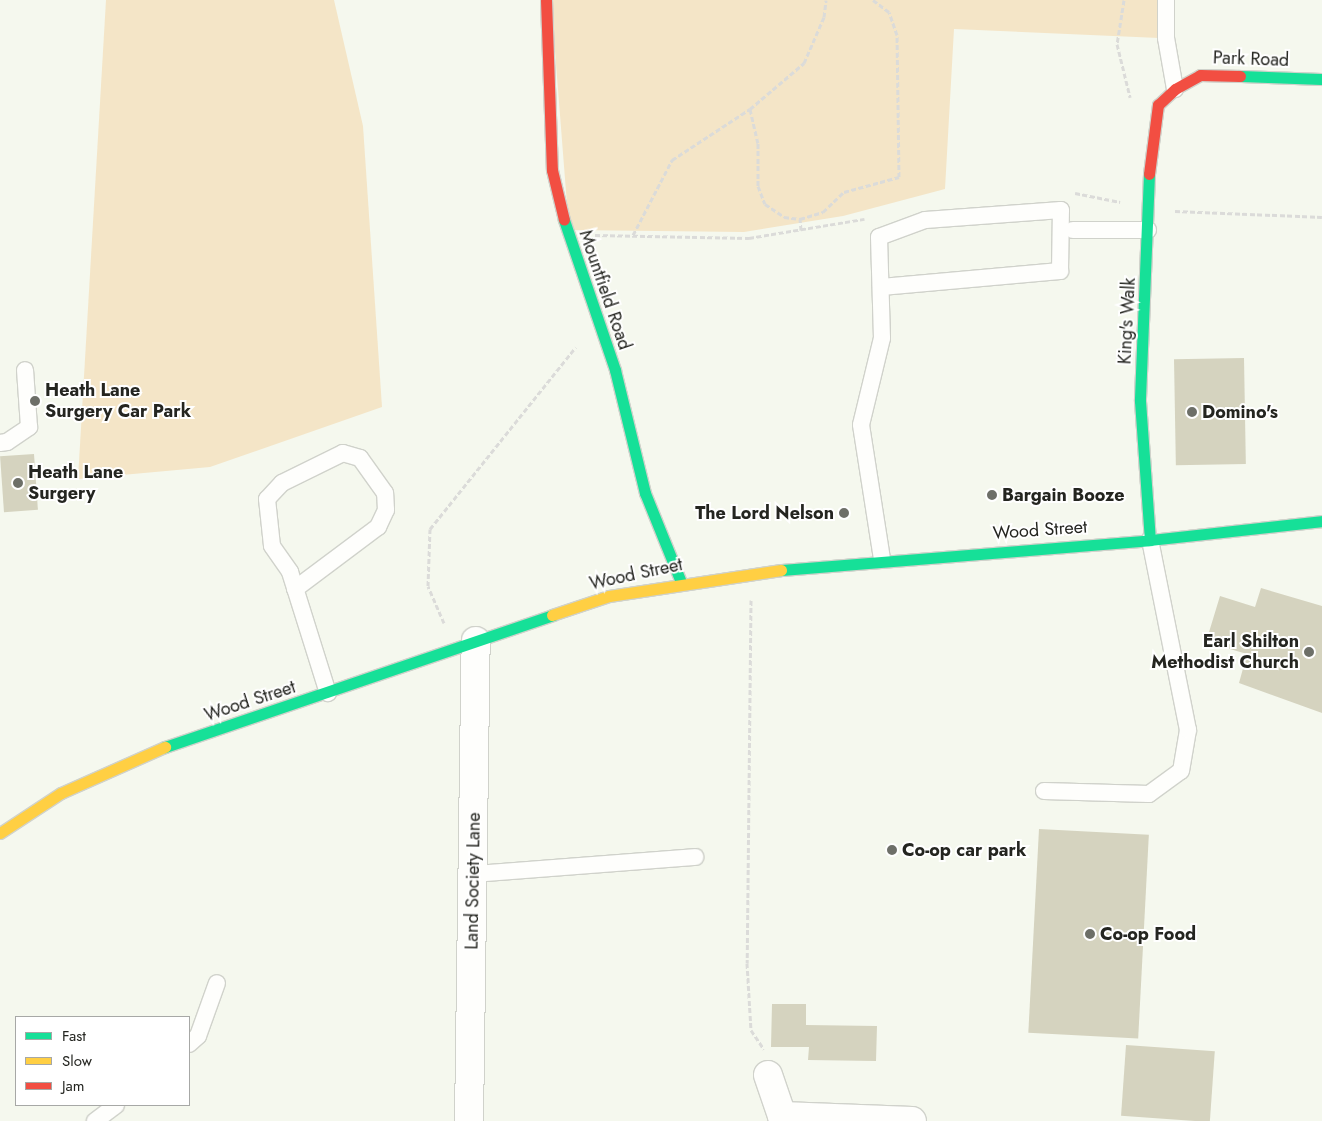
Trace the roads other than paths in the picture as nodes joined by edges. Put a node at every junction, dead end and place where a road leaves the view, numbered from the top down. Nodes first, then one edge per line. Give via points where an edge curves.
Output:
1 (546, 0) edge
2 (1166, 0) edge
3 (1322, 79) edge
4 (1174, 89) junction
5 (1158, 105) joint
6 (1074, 230) dead end
7 (1148, 230) junction
8 (881, 287) junction
9 (25, 370) dead end
10 (0, 443) edge
11 (1322, 521) edge
12 (1150, 540) junction
13 (882, 559) junction
14 (681, 582) junction
15 (295, 589) junction
16 (466, 645) junction
17 (328, 693) junction
18 (1044, 791) dead end
19 (0, 832) edge
20 (695, 857) dead end
21 (474, 874) junction
22 (216, 983) dead end
23 (190, 1043) edge
24 (768, 1075) road end
25 (115, 1106) edge
26 (781, 1118) edge
27 (95, 1121) edge
28 (469, 1121) edge
29 (912, 1121) edge

1 - 14 street, Mountfield Road via 552,170 570,248 615,370 645,494
2 - 4 lane via 1166,38
3 - 4 street, Park Road via 1200,75
4 - 5 street, Park Road
5 - 7 street, King's Walk via 1149,167
6 - 7 lane
7 - 12 street, King's Walk via 1140,401
8 - 8 lane via 879,237 926,220 1061,210 1060,271
8 - 13 lane via 882,338 861,425
9 - 10 lane via 29,427 8,442
11 - 12 street, Wood Street
12 - 13 street, Wood Street
12 - 18 lane via 1186,720 1181,771 1149,794
13 - 14 street, Wood Street
14 - 16 street, Wood Street via 609,596
15 - 15 lane via 290,572 272,546 268,498 282,483 343,453 360,458 385,492 386,510 378,528
15 - 17 lane
16 - 17 street, Wood Street
16 - 21 street, Land Society Lane
17 - 19 street, Wood Street via 138,756 61,792
20 - 21 lane
21 - 28 street, Land Society Lane
22 - 23 lane via 198,1036
24 - 26 street
25 - 27 lane
26 - 29 street

